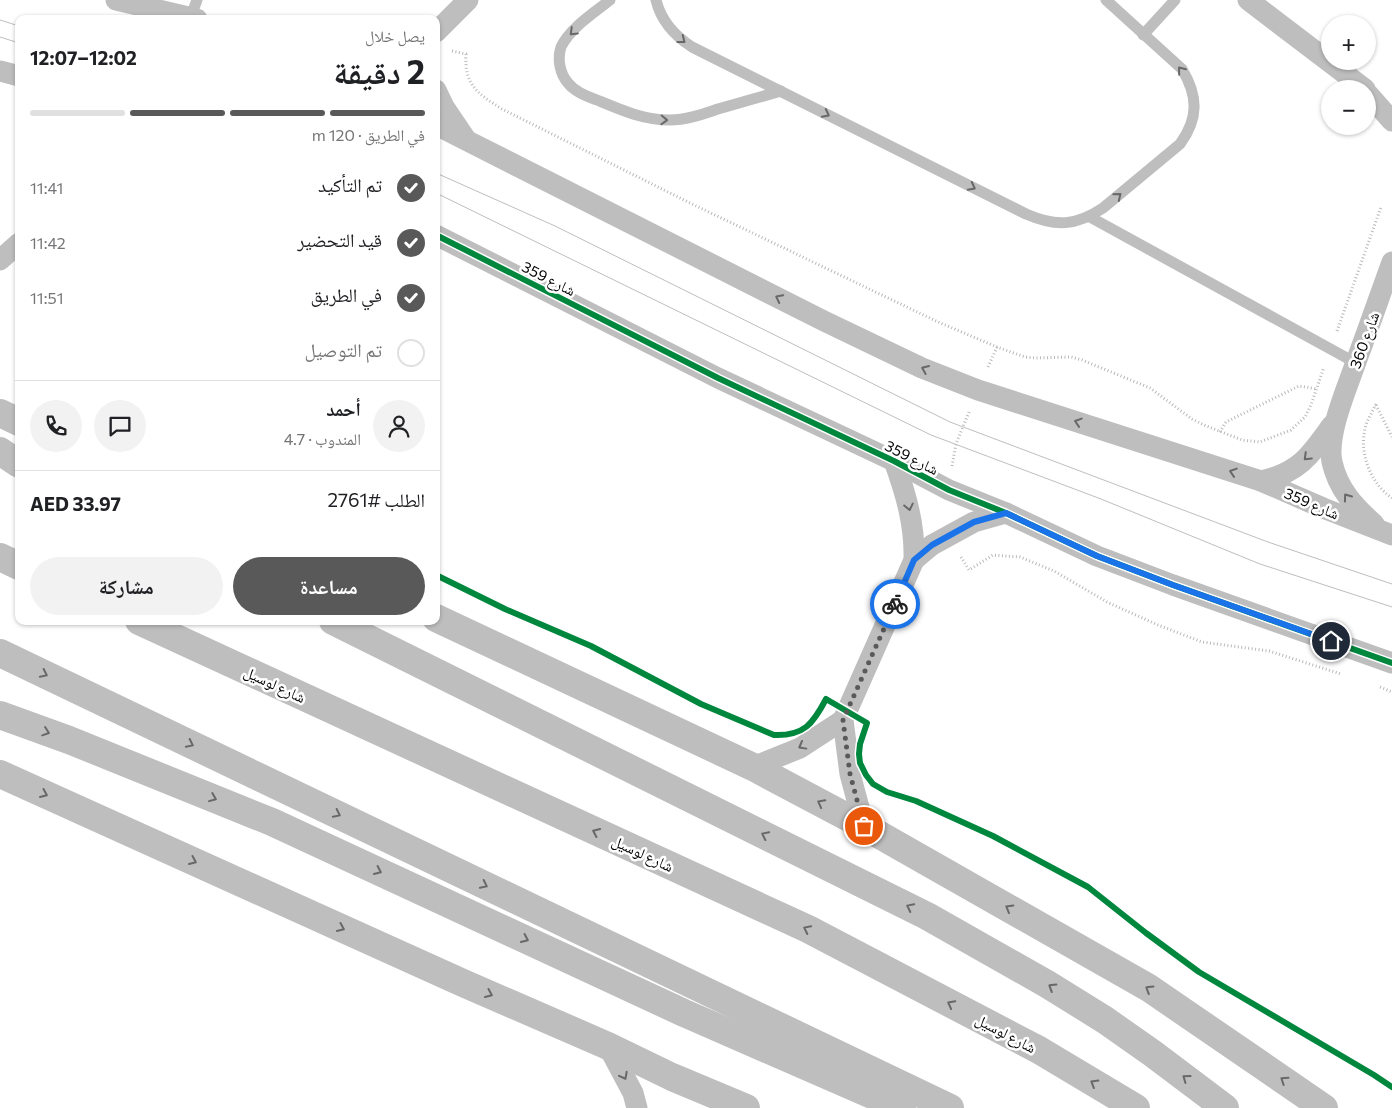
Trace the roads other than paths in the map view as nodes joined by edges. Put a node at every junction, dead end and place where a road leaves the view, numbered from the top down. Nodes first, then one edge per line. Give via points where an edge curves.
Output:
1 (116, 0) edge
2 (468, 0) edge
3 (610, 0) edge
4 (656, 0) edge
5 (1106, 0) edge
6 (1175, 0) edge
7 (1248, 0) edge
8 (195, 12) edge
9 (440, 29) edge
10 (1143, 35) junction
11 (0, 71) edge
12 (15, 75) edge
13 (1352, 80) edge
14 (781, 91) junction
15 (1376, 96) edge
16 (440, 98) edge
17 (1376, 103) edge
18 (1392, 106) edge
19 (1392, 121) edge
20 (440, 127) edge
21 (466, 140) junction
22 (1090, 217) junction
23 (440, 237) edge
24 (15, 247) edge
25 (0, 260) edge
26 (1392, 262) edge
27 (1356, 362) junction
28 (0, 413) edge
29 (1336, 418) junction
30 (15, 420) edge
31 (0, 451) edge
32 (15, 461) edge
33 (894, 461) junction
34 (1261, 481) junction
35 (1006, 513) junction
36 (1387, 533) edge
37 (0, 557) edge
38 (914, 560) junction
39 (15, 564) edge
40 (440, 620) edge
41 (148, 625) edge
42 (341, 625) edge
43 (0, 653) edge
44 (1392, 664) edge
45 (0, 716) edge
46 (843, 720) junction
47 (753, 767) junction
48 (0, 774) edge
49 (864, 826) junction
50 (608, 1046) junction
51 (637, 1108) edge
52 (746, 1108) edge
53 (902, 1108) edge
54 (950, 1108) edge
55 (1136, 1108) edge
56 (1225, 1108) edge
57 (1324, 1108) edge

1 - 8 street
2 - 9 street
3 -> 14 lane via 574,30 560,50 562,74 578,91 631,115 671,120 692,118
4 -> 14 lane via 663,18 681,40
5 - 10 lane
6 - 10 lane
7 - 13 street
22 -> 10 lane via 1171,152 1188,133 1193,121 1194,94 1189,81 1182,69
11 - 12 street
14 -> 22 lane via 1041,221 1074,222
15 - 18 street
16 - 21 street
17 - 19 street
20 - 21 street, شارع 359
34 -> 21 street, شارع 359 via 978,390 922,368
22 - 27 lane
23 - 33 street, شارع 359 via 718,378
24 - 25 street
26 - 27 street, شارع 360
27 - 29 street, شارع 360
28 - 30 main road
29 -> 34 street, شارع 360 via 1316,449 1294,469
36 -> 29 street, شارع 360 via 1355,507 1340,486 1331,452
31 - 32 main road
33 - 35 street, شارع 359 via 948,490
33 -> 38 street via 912,520
34 - 36 street, شارع 359
35 - 38 street via 974,522 932,545
35 - 44 street, شارع 359 via 1097,556
37 - 39 main road
38 - 46 street
40 - 47 main road
55 -> 41 main road, شارع لوسيل via 1039,1050 808,929
56 -> 42 main road via 1105,1020 928,916
43 -> 54 main road
45 -> 53 main road via 69,740 272,822 684,1013
46 -> 47 street via 800,748
46 - 49 street via 850,774
49 -> 47 main road
48 -> 50 main road
57 -> 49 main road via 1149,988
50 -> 51 street via 633,1093
50 - 52 main road

